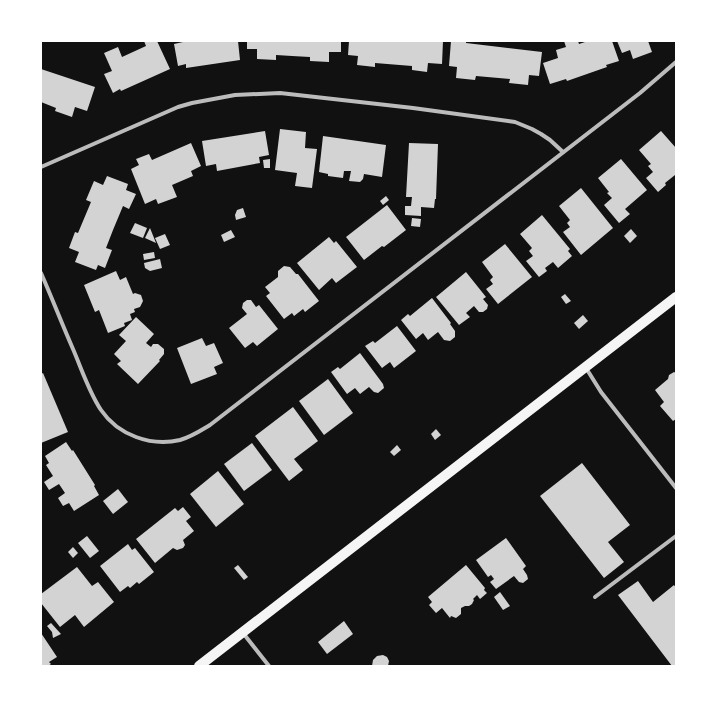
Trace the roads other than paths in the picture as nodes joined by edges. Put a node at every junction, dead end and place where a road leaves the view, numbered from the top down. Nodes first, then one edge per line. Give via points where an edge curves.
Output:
1 (676, 62) edge
2 (563, 152) junction
3 (41, 167) edge
4 (41, 273) edge
5 (676, 298) edge
6 (586, 368) junction
7 (676, 488) edge
8 (676, 536) edge
9 (595, 597) dead end
10 (242, 632) junction
11 (199, 666) edge
12 (269, 666) edge

1 - 2 street
2 - 3 street via 532,128 515,122 280,93 235,96 178,107
2 - 4 street via 210,425 181,440 161,442 142,439 122,430 105,416 92,395
5 - 6 main road
6 - 7 street via 601,392
6 - 10 main road
8 - 9 street
10 - 11 main road
10 - 12 street

